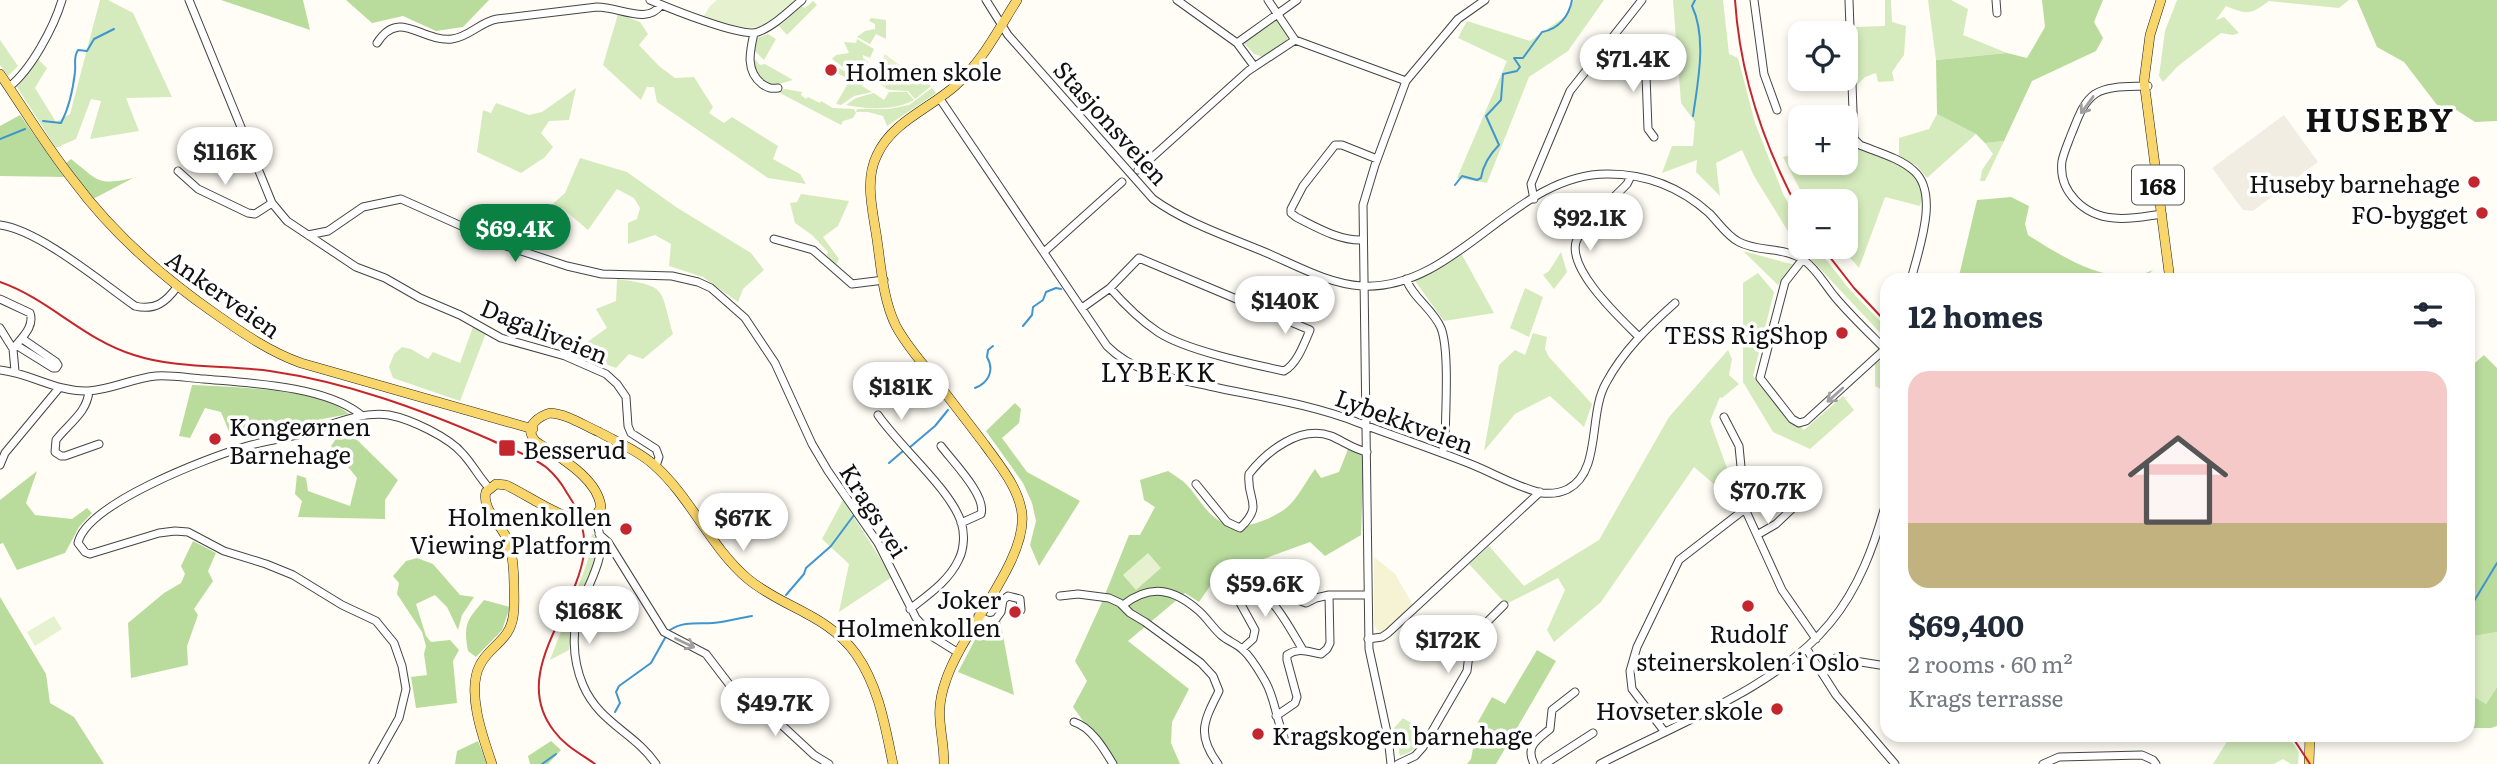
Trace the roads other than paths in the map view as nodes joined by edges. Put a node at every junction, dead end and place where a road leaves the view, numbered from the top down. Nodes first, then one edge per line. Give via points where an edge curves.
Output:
1 (62, 0) edge
2 (189, 0) edge
3 (650, 0) edge
4 (802, 0) edge
5 (986, 0) edge
6 (1017, 0) edge
7 (1177, 0) edge
8 (1268, 0) edge
9 (1297, 0) edge
10 (1485, 0) edge
11 (1642, 0) edge
12 (1754, 0) edge
13 (1849, 0) edge
14 (1996, 0) edge
15 (2161, 0) edge
16 (661, 5) junction
17 (1997, 13) dead end
18 (1278, 14) junction
19 (1002, 26) junction
20 (754, 33) junction
21 (1295, 40) junction
22 (377, 43) dead end
23 (1237, 43) junction
24 (1606, 47) junction
25 (1254, 66) junction
26 (0, 74) edge
27 (1406, 81) junction
28 (9, 87) junction
29 (778, 88) dead end
30 (2147, 88) junction
31 (940, 99) junction
32 (1777, 110) dead end
33 (1654, 137) dead end
34 (1377, 159) junction
35 (1138, 170) dead end
36 (178, 171) dead end
37 (1631, 176) junction
38 (1122, 182) dead end
39 (1534, 198) junction
40 (272, 202) junction
41 (2162, 214) junction
42 (0, 225) edge
43 (308, 235) junction
44 (774, 239) dead end
45 (1363, 240) junction
46 (1044, 252) junction
47 (1788, 253) edge
48 (1803, 259) joint
49 (1913, 273) edge
50 (2170, 273) edge
51 (1406, 279) junction
52 (884, 280) junction
53 (1365, 286) junction
54 (177, 287) junction
55 (1110, 288) junction
56 (0, 299) edge
57 (1675, 303) dead end
58 (1082, 308) junction
59 (0, 328) edge
60 (1638, 336) junction
61 (24, 340) dead end
62 (1880, 344) edge
63 (14, 347) junction
64 (1880, 355) edge
65 (0, 370) edge
66 (15, 371) junction
67 (60, 388) junction
68 (89, 391) junction
69 (360, 414) junction
70 (878, 415) dead end
71 (1724, 417) dead end
72 (535, 425) junction
73 (1366, 426) junction
74 (99, 444) dead end
75 (941, 446) dead end
76 (1367, 452) junction
77 (1442, 453) junction
78 (0, 465) edge
79 (656, 466) junction
80 (1196, 484) dead end
81 (489, 488) junction
82 (1540, 492) junction
83 (1797, 504) dead end
84 (1745, 509) junction
85 (594, 519) junction
86 (961, 523) junction
87 (1880, 524) edge
88 (600, 534) junction
89 (1757, 535) junction
90 (1274, 565) dead end
91 (1307, 592) dead end
92 (1329, 595) junction
93 (1059, 596) dead end
94 (1368, 596) junction
95 (1316, 598) junction
96 (1123, 605) junction
97 (1504, 605) dead end
98 (910, 609) junction
99 (1021, 610) dead end
100 (978, 616) junction
101 (1368, 639) junction
102 (1816, 639) junction
103 (1806, 648) junction
104 (1242, 649) junction
105 (1303, 650) junction
106 (957, 652) junction
107 (1836, 658) dead end
108 (1880, 665) edge
109 (1575, 692) dead end
110 (1276, 716) junction
111 (1074, 722) dead end
112 (1664, 731) junction
113 (1593, 733) dead end
114 (1284, 737) dead end
115 (2310, 742) edge
116 (373, 764) edge
117 (492, 764) edge
118 (656, 764) edge
119 (829, 764) edge
120 (893, 764) edge
121 (944, 764) edge
122 (1112, 764) edge
123 (1218, 764) edge
124 (1391, 764) edge
125 (1398, 764) edge
126 (1534, 764) edge
127 (1545, 764) edge
128 (1600, 764) edge
129 (1895, 764) edge
130 (2043, 764) edge
131 (2156, 764) edge
132 (2309, 764) edge

1 - 28 street via 49,34
2 - 40 street, Dagaliveien
3 - 16 street
4 - 20 street
5 - 19 street, Stasjonsveien
6 - 19 main road
7 - 23 street
8 - 18 street
9 - 18 street
10 - 27 street via 1458,19
11 - 24 street
12 - 32 street via 1764,75
13 - 49 street via 1854,139 1910,168 1927,195
14 - 17 street
15 - 30 main road, 168 via 2144,70
16 - 20 street
16 - 22 street via 648,15 597,7 497,19 451,39 394,26
18 - 21 street
18 - 23 street
19 - 31 main road via 972,68
19 - 53 street, Stasjonsveien via 1159,203 1313,273
20 - 29 street via 749,62 752,73 767,87
21 - 25 street
21 - 27 street
23 - 25 street
24 - 33 street via 1646,75 1648,129
24 - 39 street via 1570,91 1531,184
25 - 35 street
26 - 28 main road, Ankerveien
27 - 34 street
28 - 54 main road, Ankerveien via 88,200
30 - 41 main road, 168
30 -> 41 street via 2093,95 2080,114 2062,169 2071,195 2090,212 2120,218
31 - 46 street, Lybekkveien
31 - 52 main road via 891,133 872,165 870,193
34 - 45 street via 1363,205
34 - 45 street via 1335,145 1291,209 1296,217 1329,233
36 - 40 street via 198,189 248,214 256,214
37 - 39 street, Stasjonsveien via 1577,178
37 - 47 street, Stasjonsveien via 1661,182 1683,193 1742,244
37 - 60 street via 1580,234 1575,249 1580,267 1600,295
38 - 46 street
39 - 51 street, Stasjonsveien via 1440,262
40 - 43 street, Dagaliveien via 282,216
41 - 50 main road, 168
42 - 54 street via 40,240 135,306 157,306
43 - 79 street, Dagaliveien via 356,267 501,338 565,356 606,374 624,393 631,433 656,449
43 - 98 street, Krags vei via 328,231 363,207 405,200 515,250 594,273 659,275 711,288 754,330 775,363 812,444 878,543
44 - 52 street via 813,250 852,284
45 - 53 street
46 - 58 street, Lybekkveien
48 - 62 street
64 -> 48 street via 1806,421 1796,422 1764,386 1760,378 1783,289
51 - 53 street, Stasjonsveien
51 - 77 street via 1442,331
52 - 100 main road via 897,327 1003,470 1019,500 1023,523 1019,544
53 - 73 street
54 - 72 main road, Ankerveien via 283,357 510,422
55 - 55 street via 1139,258 1310,330 1288,369 1278,370 1164,336
55 - 58 street
56 - 63 street via 32,317 32,325
57 - 60 street
58 - 73 street, Lybekkveien via 1107,346 1139,369 1311,408
59 - 63 street
60 - 82 street via 1604,385 1588,467 1581,479 1558,493
61 - 63 street via 56,362 56,368
63 - 66 street
65 - 66 street
66 - 67 street
67 - 68 street
67 - 78 street
68 - 69 street via 160,376 241,382 341,402
68 - 74 street via 82,412 56,439 55,452 65,456
69 - 81 street via 398,417 440,437 461,452
69 - 116 street via 245,447 147,486 101,513 78,543 90,554 159,533 188,532 224,551 293,575 376,621 394,643 406,689 399,718
70 - 86 street via 951,504
71 - 84 street via 1739,446
72 - 79 main road, Ankerveien via 550,413 566,417
72 - 85 main road via 547,448 597,493 601,507
73 - 76 street
73 - 77 street, Lybekkveien
75 - 86 street via 982,505 981,514
76 - 80 street via 1320,433 1286,442 1249,474 1252,516 1240,528 1227,522
76 - 94 street
77 - 82 street, Lybekkveien
79 - 120 main road, Ankerveien via 743,574 824,623 850,647 880,705
81 - 85 main road via 506,485 574,520
81 - 117 main road via 485,504 505,533 514,572 511,626 476,676 479,721
82 - 101 street via 1388,633
83 - 89 street
84 - 89 street
84 - 112 street via 1679,560 1637,647 1630,671 1633,690
85 - 88 street
86 - 98 street via 963,543 955,567
87 - 102 street via 1858,581
88 - 118 street via 599,563 577,621 576,664 599,711
88 -> 119 street via 664,632 706,654 732,688 759,704
89 - 102 street via 1782,590
90 - 95 street via 1298,600 1306,603
91 - 95 street
92 - 94 street
92 - 95 street
92 - 105 street via 1330,643 1321,654
93 - 96 street via 1110,598
94 - 101 street
96 - 104 street via 1144,591 1172,594
96 - 123 street via 1213,676 1219,691 1204,729 1207,749
97 - 125 street via 1471,638 1466,671 1423,747
98 - 106 street, Krags vei via 927,633
99 - 100 street via 1020,599 1008,596 996,619
100 - 106 main road
101 - 124 street
102 - 103 street
103 - 112 street via 1762,681
103 - 129 street via 1836,695
104 - 105 street via 1255,630 1240,593 1253,587 1283,618
104 - 110 street via 1265,681
105 - 110 street via 1287,655 1297,697
106 - 121 main road via 939,707
107 - 108 street
109 - 126 street via 1552,710 1550,729 1531,749
110 - 114 street
111 - 122 street via 1082,724
112 - 128 street
113 - 127 street
115 - 132 main road
130 - 131 street via 2059,757 2142,755

